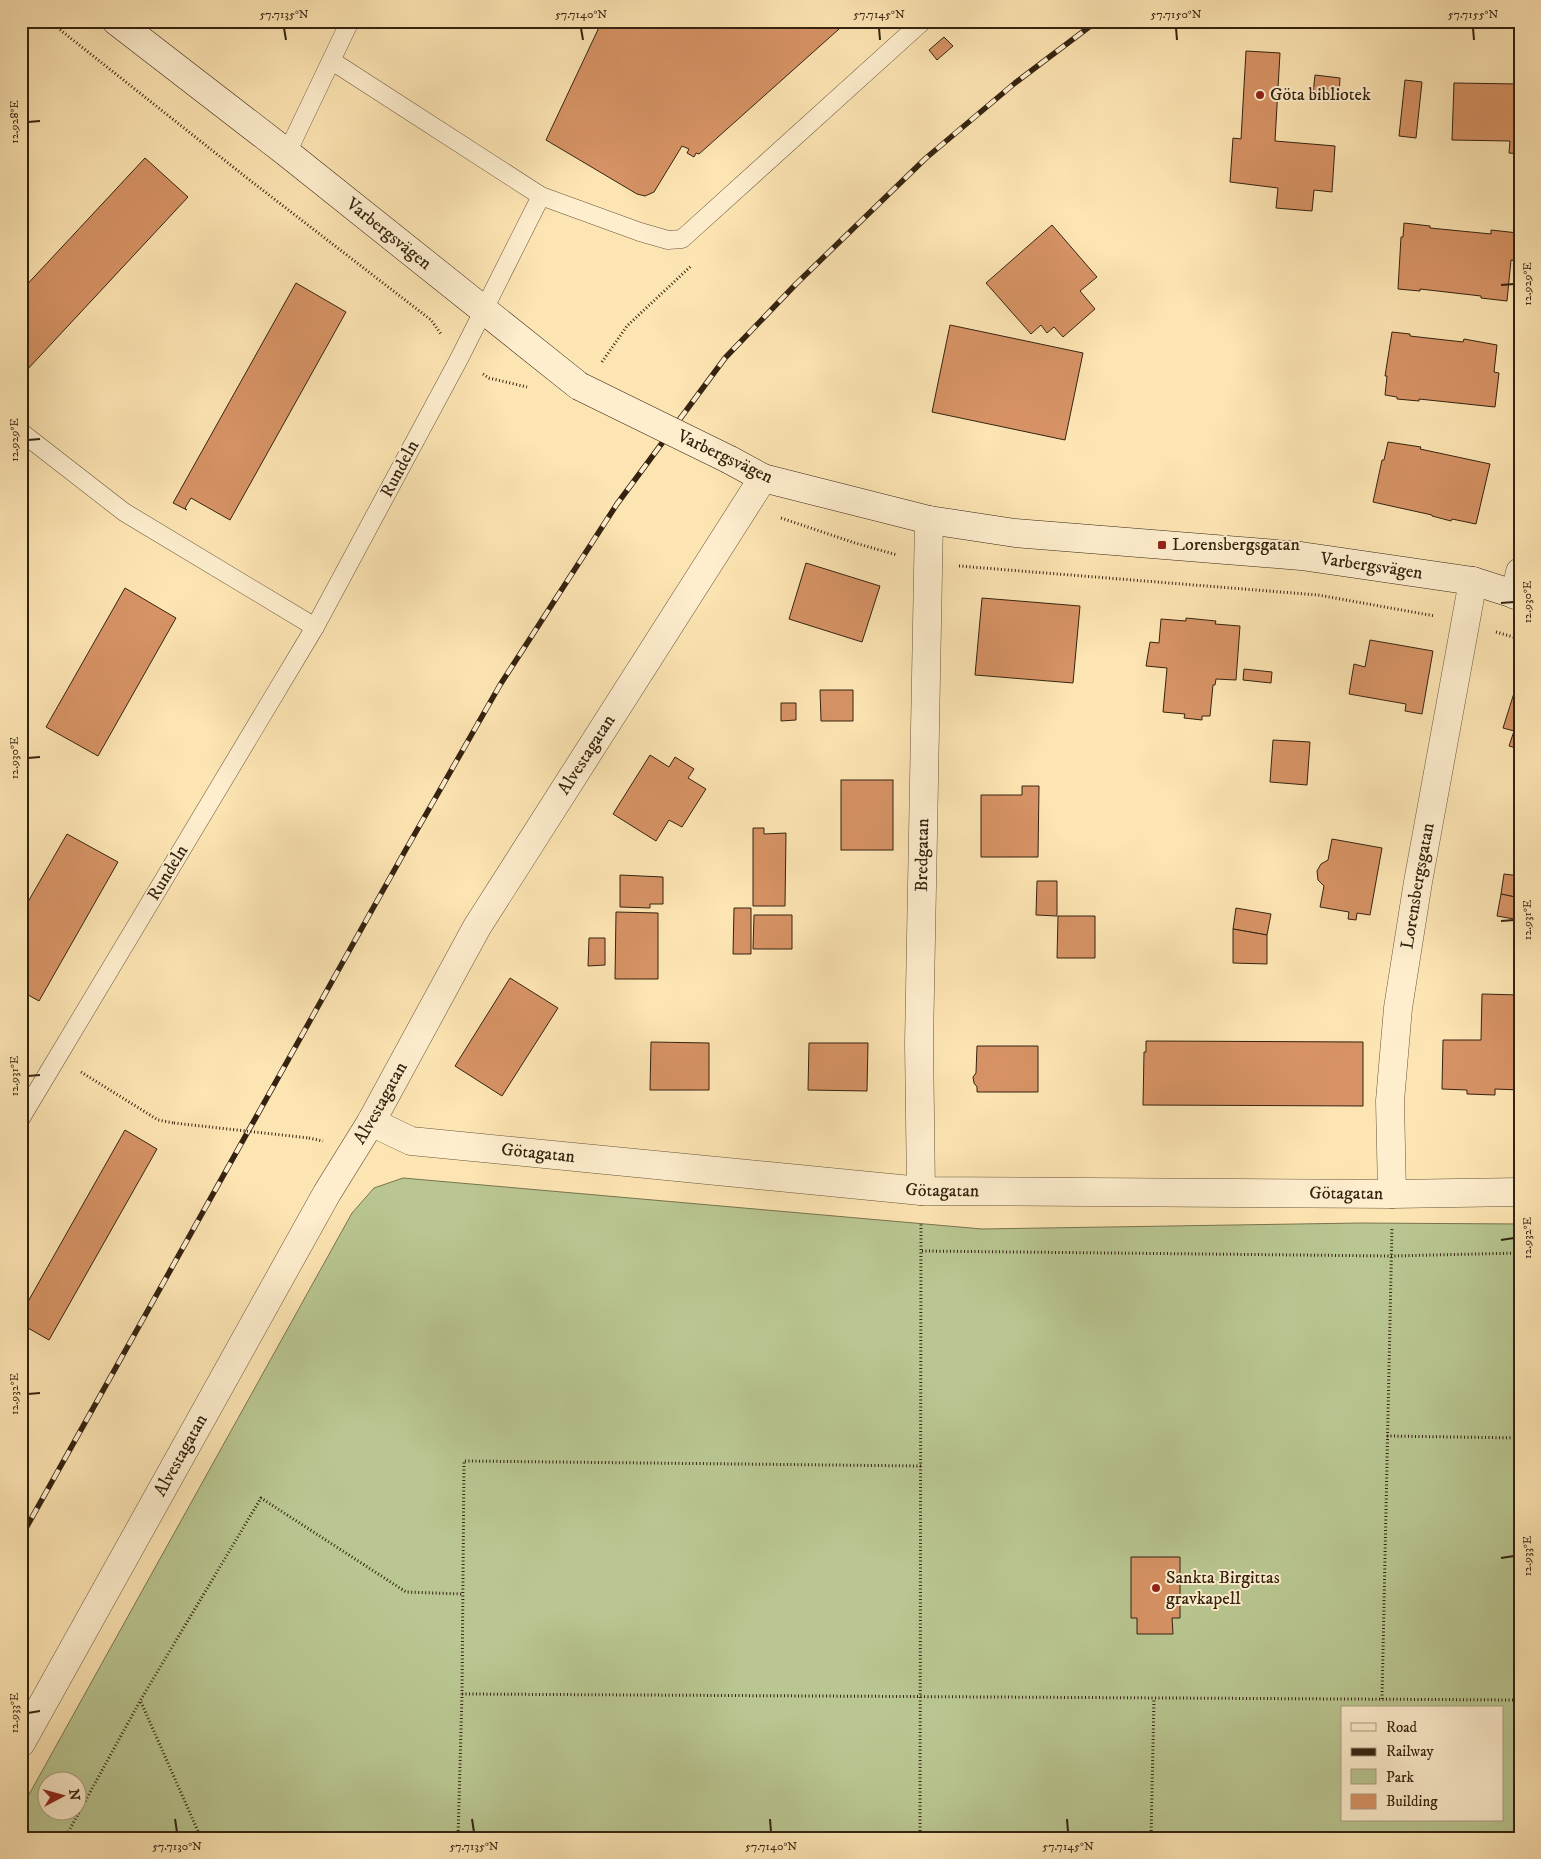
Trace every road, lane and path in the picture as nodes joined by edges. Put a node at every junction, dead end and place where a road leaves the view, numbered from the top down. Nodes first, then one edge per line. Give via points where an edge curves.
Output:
1 (49, 21) edge
2 (116, 21) edge
3 (350, 21) edge
4 (923, 21) edge
5 (332, 61) junction
6 (287, 153) junction
7 (541, 196) junction
8 (484, 310) junction
9 (459, 359) junction
10 (528, 387) dead end
11 (21, 432) edge
12 (763, 478) junction
13 (929, 520) junction
14 (1473, 582) junction
15 (1518, 588) edge
16 (315, 627) junction
17 (57, 1058) junction
18 (21, 1118) edge
19 (371, 1122) junction
20 (309, 1138) dead end
21 (921, 1191) junction
22 (1520, 1192) edge
23 (1392, 1194) junction
24 (922, 1251) junction
25 (1520, 1253) edge
26 (1391, 1256) junction
27 (1388, 1436) junction
28 (1520, 1438) edge
29 (922, 1466) junction
30 (463, 1594) junction
31 (462, 1694) junction
32 (922, 1697) junction
33 (1154, 1698) junction
34 (1382, 1699) junction
35 (1520, 1700) edge
36 (140, 1701) junction
37 (21, 1743) edge
38 (64, 1838) edge
39 (201, 1838) edge
40 (458, 1838) edge
41 (920, 1838) edge
42 (1151, 1838) edge

1 - 9 path via 432,320
2 - 6 street, Varbergsvägen
3 - 5 lane
4 - 7 lane via 682,239 668,240 640,232
5 - 6 lane
5 - 7 lane
6 - 8 street, Varbergsvägen
7 - 8 lane, Rundeln
8 - 9 lane, Rundeln
8 - 12 street, Varbergsvägen, bridge via 579,386
9 - 10 path via 489,378
9 - 16 lane, Rundeln
11 - 16 lane via 124,512
12 - 13 street, Varbergsvägen
12 - 19 street, Alvestagatan via 477,927
13 - 14 street, Varbergsvägen via 1015,533 1301,556
13 - 21 street, Bredgatan via 919,1043
14 - 15 street, Varbergsvägen
14 - 23 street, Lorensbergsgatan via 1398,1008 1390,1101
16 - 17 lane, Rundeln
17 - 18 lane, Rundeln
17 - 20 path, bridge via 158,1120
19 - 21 street, Götagatan via 411,1141
19 - 37 street, Alvestagatan via 317,1211
21 - 23 street, Götagatan
21 - 24 path
22 - 23 street, Götagatan
23 - 26 path
24 - 26 path
24 - 29 path
25 - 26 path
26 - 27 path
27 - 28 path
27 - 34 path
29 - 30 path via 464,1460
29 - 32 path
30 - 31 path
30 - 36 path via 406,1592 261,1498
31 - 32 path
31 - 40 path
32 - 33 path
32 - 41 path
33 - 34 path
33 - 42 path
34 - 35 path
36 - 38 path
36 - 39 path

